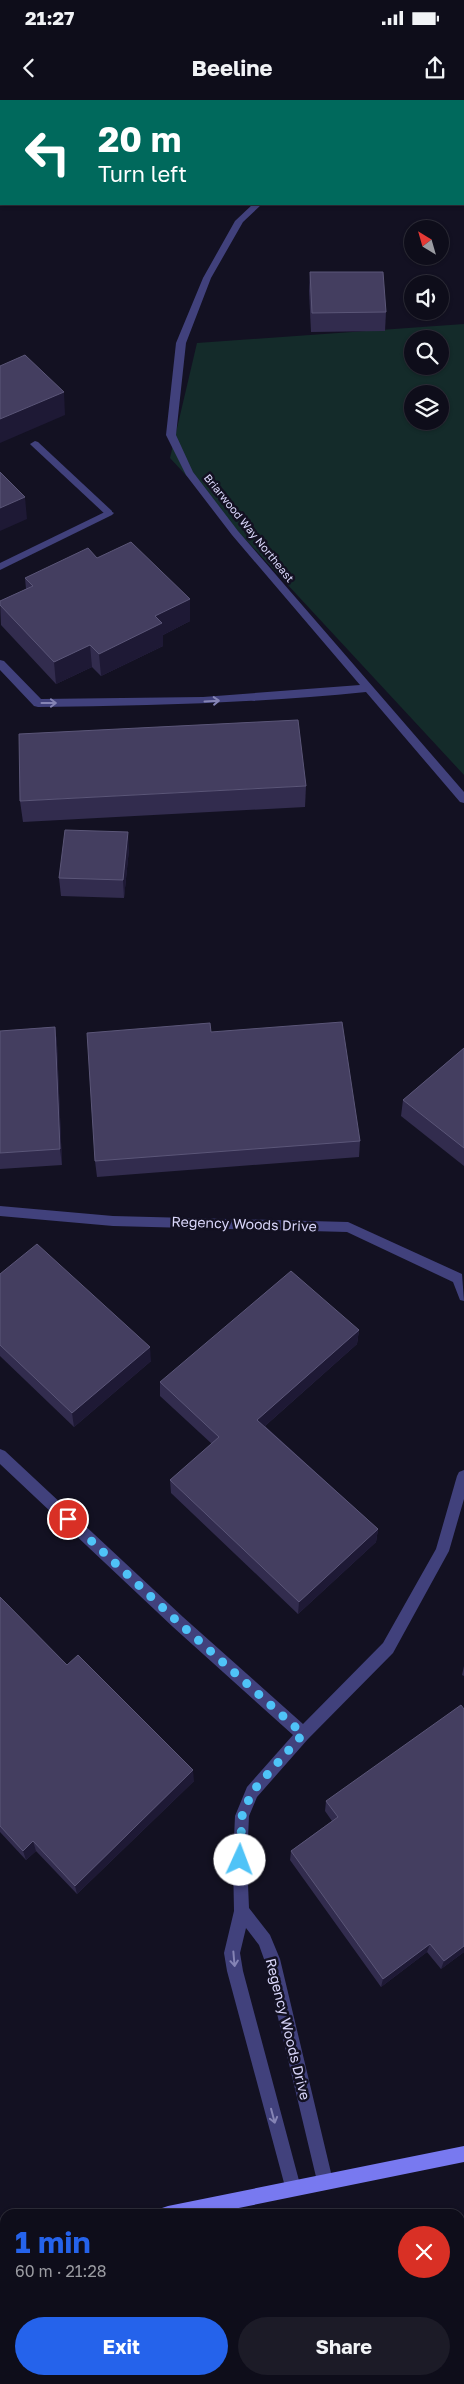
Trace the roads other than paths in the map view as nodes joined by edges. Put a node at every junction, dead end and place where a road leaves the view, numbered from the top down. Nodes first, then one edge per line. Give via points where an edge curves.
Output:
1 (257, 205) edge
2 (36, 444) dead end
3 (0, 567) edge
4 (0, 664) edge
5 (368, 688) junction
6 (464, 799) edge
7 (0, 1211) edge
8 (464, 1296) edge
9 (0, 1455) edge
10 (464, 1476) edge
11 (303, 1734) junction
12 (242, 1911) junction
13 (464, 2154) edge
14 (325, 2181) junction
15 (293, 2188) junction
16 (206, 2209) edge

1 - 5 street, Briarwood Way Northeast via 239,221 207,278 181,343 172,436 188,473
2 - 3 street via 109,513
4 -> 5 street via 38,703 294,697
5 - 6 street, Briarwood Way Northeast
7 - 8 street, Regency Woods Drive via 113,1221 348,1227 458,1278
9 - 11 street
10 - 11 street via 442,1551 388,1648
11 - 12 street via 252,1792 242,1816
12 - 14 street, Regency Woods Drive via 265,1940 272,1959
12 -> 15 street via 232,1953 235,1970
13 - 14 street
14 - 15 street
15 - 16 street

